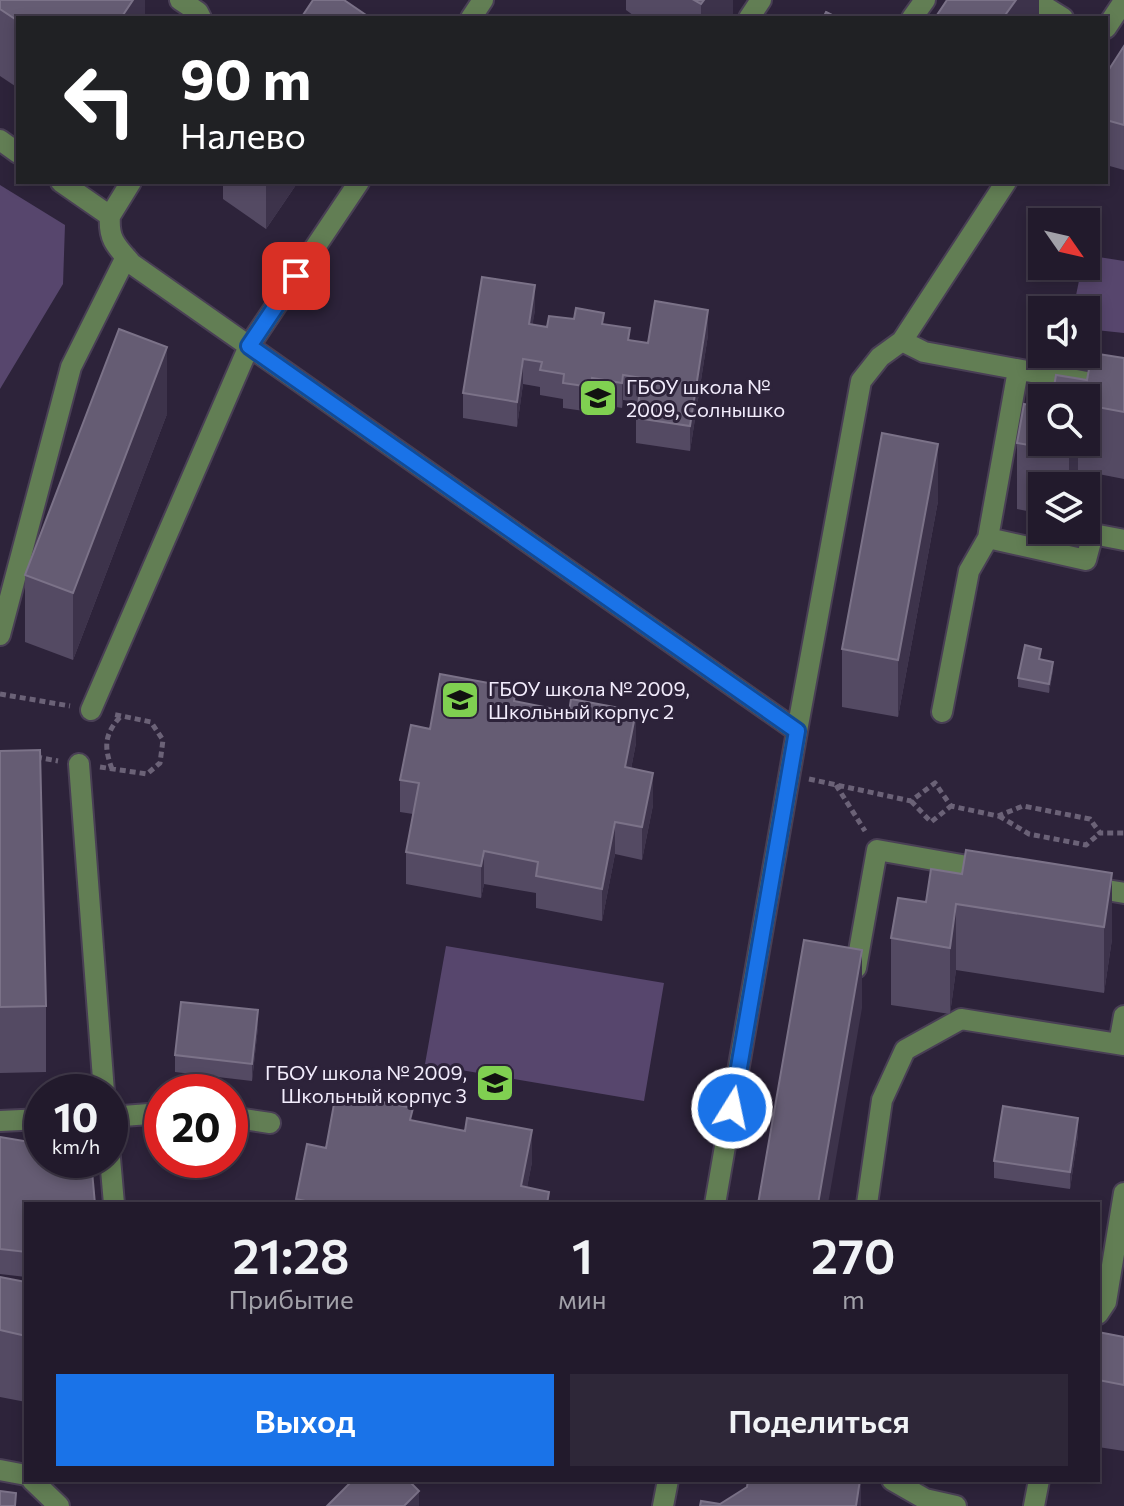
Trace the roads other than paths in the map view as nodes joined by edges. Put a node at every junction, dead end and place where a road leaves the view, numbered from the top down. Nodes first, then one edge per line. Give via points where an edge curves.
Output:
1 (180, 0) edge
2 (1034, 0) edge
3 (1124, 1) edge
4 (200, 16) edge
5 (1060, 16) edge
6 (1108, 25) edge
7 (64, 184) edge
8 (130, 184) edge
9 (358, 184) edge
10 (1005, 184) edge
11 (110, 216) junction
12 (126, 257) junction
13 (902, 341) junction
14 (249, 346) junction
15 (1018, 370) junction
16 (1124, 389) edge
17 (988, 538) junction
18 (1124, 540) edge
19 (0, 635) edge
20 (91, 710) dead end
21 (942, 712) dead end
22 (797, 731) junction
23 (79, 764) dead end
24 (1002, 872) edge
25 (1063, 883) edge
26 (1124, 893) edge
27 (856, 968) edge
28 (1124, 1016) edge
29 (1121, 1044) edge
30 (103, 1074) edge
31 (24, 1120) edge
32 (248, 1120) edge
33 (0, 1121) edge
34 (270, 1123) dead end
35 (112, 1178) edge
36 (1124, 1193) edge
37 (114, 1202) edge
38 (715, 1202) edge
39 (867, 1202) edge
40 (1100, 1311) edge
41 (0, 1470) edge
42 (24, 1475) edge
43 (34, 1482) edge
44 (668, 1482) edge
45 (895, 1482) edge
46 (1039, 1482) edge
47 (924, 1502) edge
48 (59, 1506) edge
49 (663, 1506) edge
50 (956, 1506) edge
51 (1034, 1506) edge

1 - 4 lane
2 - 5 lane
3 - 6 lane
7 - 11 lane
8 - 11 lane
9 - 14 lane
10 - 13 lane
11 - 12 lane via 109,230
12 - 14 lane
12 - 19 lane via 71,367
13 - 15 lane via 924,352
13 - 22 lane via 861,381
14 - 20 lane
14 - 22 lane
15 - 16 lane
15 - 17 lane
17 - 18 lane via 1086,560 1093,534
17 - 21 lane via 969,571
22 - 38 lane
23 - 30 lane
24 - 27 lane via 877,850
25 - 26 lane
28 - 29 lane
29 - 39 lane via 961,1019 905,1050 882,1100
31 - 33 lane
32 - 34 lane
35 - 37 lane
36 - 40 lane via 1106,1302
41 - 42 lane
43 - 48 lane
44 - 49 lane
45 - 47 lane
46 - 51 lane
47 - 50 lane

